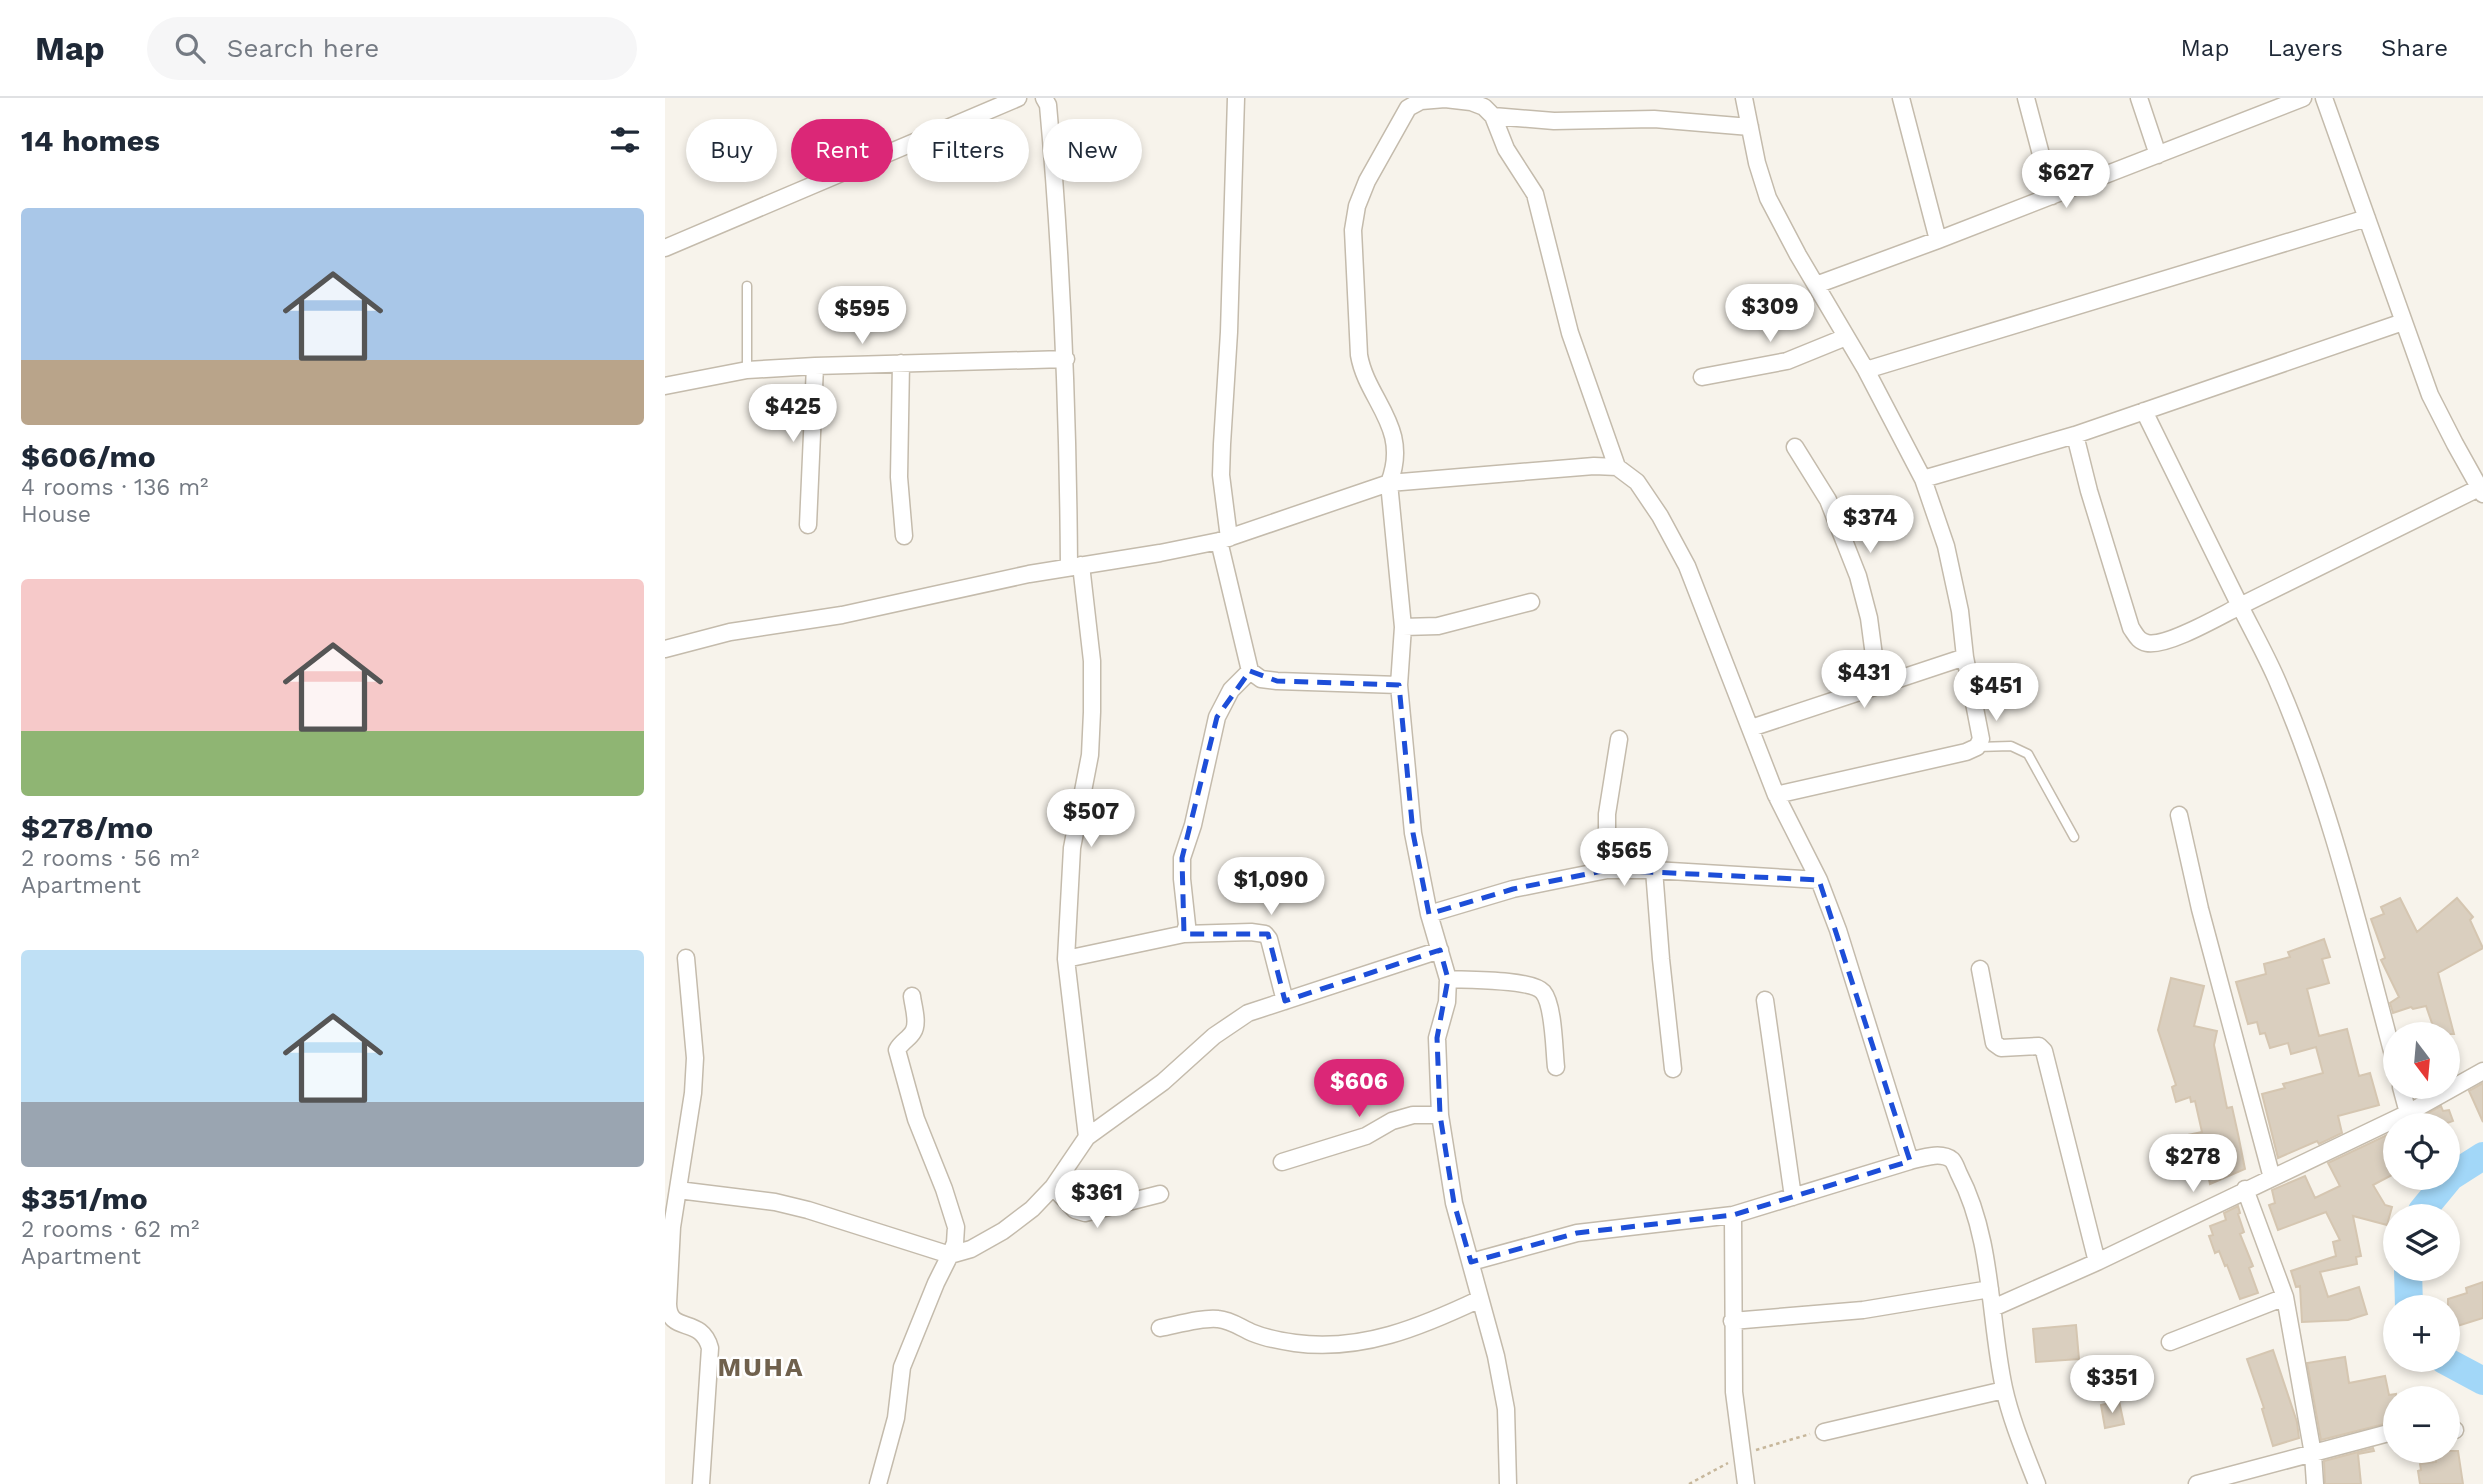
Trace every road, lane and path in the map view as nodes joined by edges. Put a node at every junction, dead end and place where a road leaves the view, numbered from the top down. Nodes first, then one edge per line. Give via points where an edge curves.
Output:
1 (1018, 98) edge
2 (1044, 98) edge
3 (1236, 98) edge
4 (1744, 98) edge
5 (1901, 98) edge
6 (2026, 98) edge
7 (2139, 98) edge
8 (2303, 98) edge
9 (2324, 98) edge
10 (1471, 100) edge
11 (1493, 116) junction
12 (1750, 127) junction
13 (2158, 155) junction
14 (2052, 196) junction
15 (2367, 218) junction
16 (1938, 240) junction
17 (665, 248) edge
18 (1816, 285) junction
19 (747, 286) dead end
20 (2403, 322) junction
21 (1846, 337) junction
22 (1066, 359) junction
23 (901, 362) junction
24 (815, 366) junction
25 (747, 370) junction
26 (1866, 370) junction
27 (1702, 377) dead end
28 (665, 386) edge
29 (2144, 411) junction
30 (2075, 435) junction
31 (1795, 447) dead end
32 (1617, 467) junction
33 (1923, 478) junction
34 (1389, 483) junction
35 (2482, 489) edge
36 (807, 525) dead end
37 (904, 536) dead end
38 (1224, 539) junction
39 (1075, 566) junction
40 (1531, 602) dead end
41 (2240, 606) junction
42 (1403, 627) junction
43 (665, 649) edge
44 (1965, 657) junction
45 (1249, 671) junction
46 (1399, 685) junction
47 (1878, 686) junction
48 (1751, 728) junction
49 (1619, 738) dead end
50 (1977, 747) junction
51 (1776, 795) junction
52 (2179, 816) dead end
53 (2074, 837) dead end
54 (1607, 870) junction
55 (1654, 870) junction
56 (1819, 880) junction
57 (1429, 914) junction
58 (1184, 934) junction
59 (1440, 950) junction
60 (686, 958) dead end
61 (1066, 959) junction
62 (1980, 969) dead end
63 (1448, 979) junction
64 (912, 996) dead end
65 (1765, 1000) dead end
66 (1285, 1002) junction
67 (2384, 1022) edge
68 (1556, 1067) dead end
69 (1673, 1069) dead end
70 (2483, 1070) edge
71 (2404, 1099) edge
72 (2408, 1112) junction
73 (1440, 1115) junction
74 (1087, 1137) junction
75 (1910, 1161) junction
76 (1282, 1162) dead end
77 (2272, 1178) junction
78 (1053, 1187) junction
79 (2245, 1189) junction
80 (678, 1190) junction
81 (1160, 1194) dead end
82 (1793, 1197) junction
83 (1733, 1215) junction
84 (950, 1255) junction
85 (1471, 1262) junction
86 (2098, 1262) junction
87 (1990, 1289) junction
88 (2285, 1297) junction
89 (1480, 1299) junction
90 (1993, 1308) junction
91 (1732, 1321) junction
92 (1160, 1328) dead end
93 (2170, 1342) dead end
94 (2004, 1390) junction
95 (1824, 1432) dead end
96 (2383, 1435) edge
97 (2313, 1454) junction
98 (702, 1484) edge
99 (878, 1484) edge
100 (1508, 1484) edge
101 (1746, 1484) edge
102 (2037, 1484) edge
103 (2197, 1484) edge
104 (2315, 1484) edge

1 - 17 street
2 - 22 street via 1054,168
3 - 38 street via 1221,475
4 - 12 street
5 - 16 street
6 - 14 street
7 - 13 street
8 - 13 street
9 - 15 street
10 - 11 street
10 - 34 street via 1421,101 1408,108 1357,206 1353,230 1359,355 1361,369 1392,433 1395,467
11 - 12 street via 1554,121 1688,120
11 - 32 street via 1506,149 1535,194 1570,333
12 - 18 street via 1768,198
13 - 14 street
14 - 16 street
15 - 20 street
15 - 26 street
16 - 18 street
18 - 21 street
19 - 25 lane
20 - 29 street
20 - 35 street via 2430,395
21 - 26 street
21 - 27 street via 1787,361
22 - 23 street
22 - 39 street
23 - 24 street
23 - 37 street via 899,477
24 - 25 street
24 - 36 street
25 - 28 street
26 - 33 street
29 - 30 street
29 - 41 street
30 - 33 street
30 - 41 street via 2104,541 2138,639 2158,643
31 - 47 street via 1828,500 1858,576
32 - 34 street
32 - 48 street via 1637,482 1687,566
33 - 44 street via 1946,546
34 - 38 street
34 - 42 street
35 - 41 street
38 - 39 street
38 - 45 street
39 - 43 street via 842,615 730,632
39 - 61 street via 1092,661 1092,712 1090,754 1072,848
40 - 42 street via 1438,625
41 - 67 street via 2302,743
42 - 46 street
44 - 47 street
44 - 50 street via 1981,739
45 - 46 street via 1277,681
45 - 58 street via 1231,690 1217,717 1182,858
46 - 57 street via 1413,833
47 - 48 street
48 - 51 street
49 - 54 street via 1607,814
50 - 51 street
50 - 53 lane via 2011,746 2028,754
51 - 56 street
52 - 77 street
54 - 55 street
54 - 57 street via 1513,889
55 - 56 street
55 - 69 street
56 - 75 street via 1839,930
57 - 59 street
58 - 61 street
58 - 66 street via 1265,934
59 - 63 street
59 - 66 street
60 - 80 street via 695,1058
61 - 74 street
62 - 86 street via 1994,1043 2001,1048 2039,1046 2044,1051
63 - 68 street via 1532,984 1544,993
63 - 73 street via 1437,1038
64 - 84 street via 916,1024 897,1050 916,1119 956,1227
65 - 82 street
66 - 74 street via 1248,1013 1214,1036 1163,1083
70 - 72 street
71 - 72 street
72 - 77 street
73 - 76 street via 1392,1121 1366,1136
73 - 85 street via 1454,1203
74 - 78 street
75 - 82 street
75 - 87 street via 1942,1156 1952,1160 1973,1211
77 - 79 street
78 - 81 street via 1075,1210 1085,1213
78 - 84 street via 1003,1231
79 - 86 street
79 - 88 street
80 - 84 street via 775,1202
80 - 98 street via 668,1314 707,1336 710,1348
82 - 83 street
83 - 85 street via 1577,1233
83 - 91 street
84 - 99 street via 902,1367 896,1418
85 - 89 street
86 - 90 street
87 - 90 street
87 - 91 street via 1863,1310
88 - 93 street
88 - 97 street
89 - 92 street via 1435,1321 1342,1346 1294,1343 1215,1318
89 - 100 street via 1506,1409
90 - 94 street
91 - 101 street via 1734,1392
94 - 95 street
94 - 102 street
96 - 97 street
97 - 103 street
97 - 104 street

